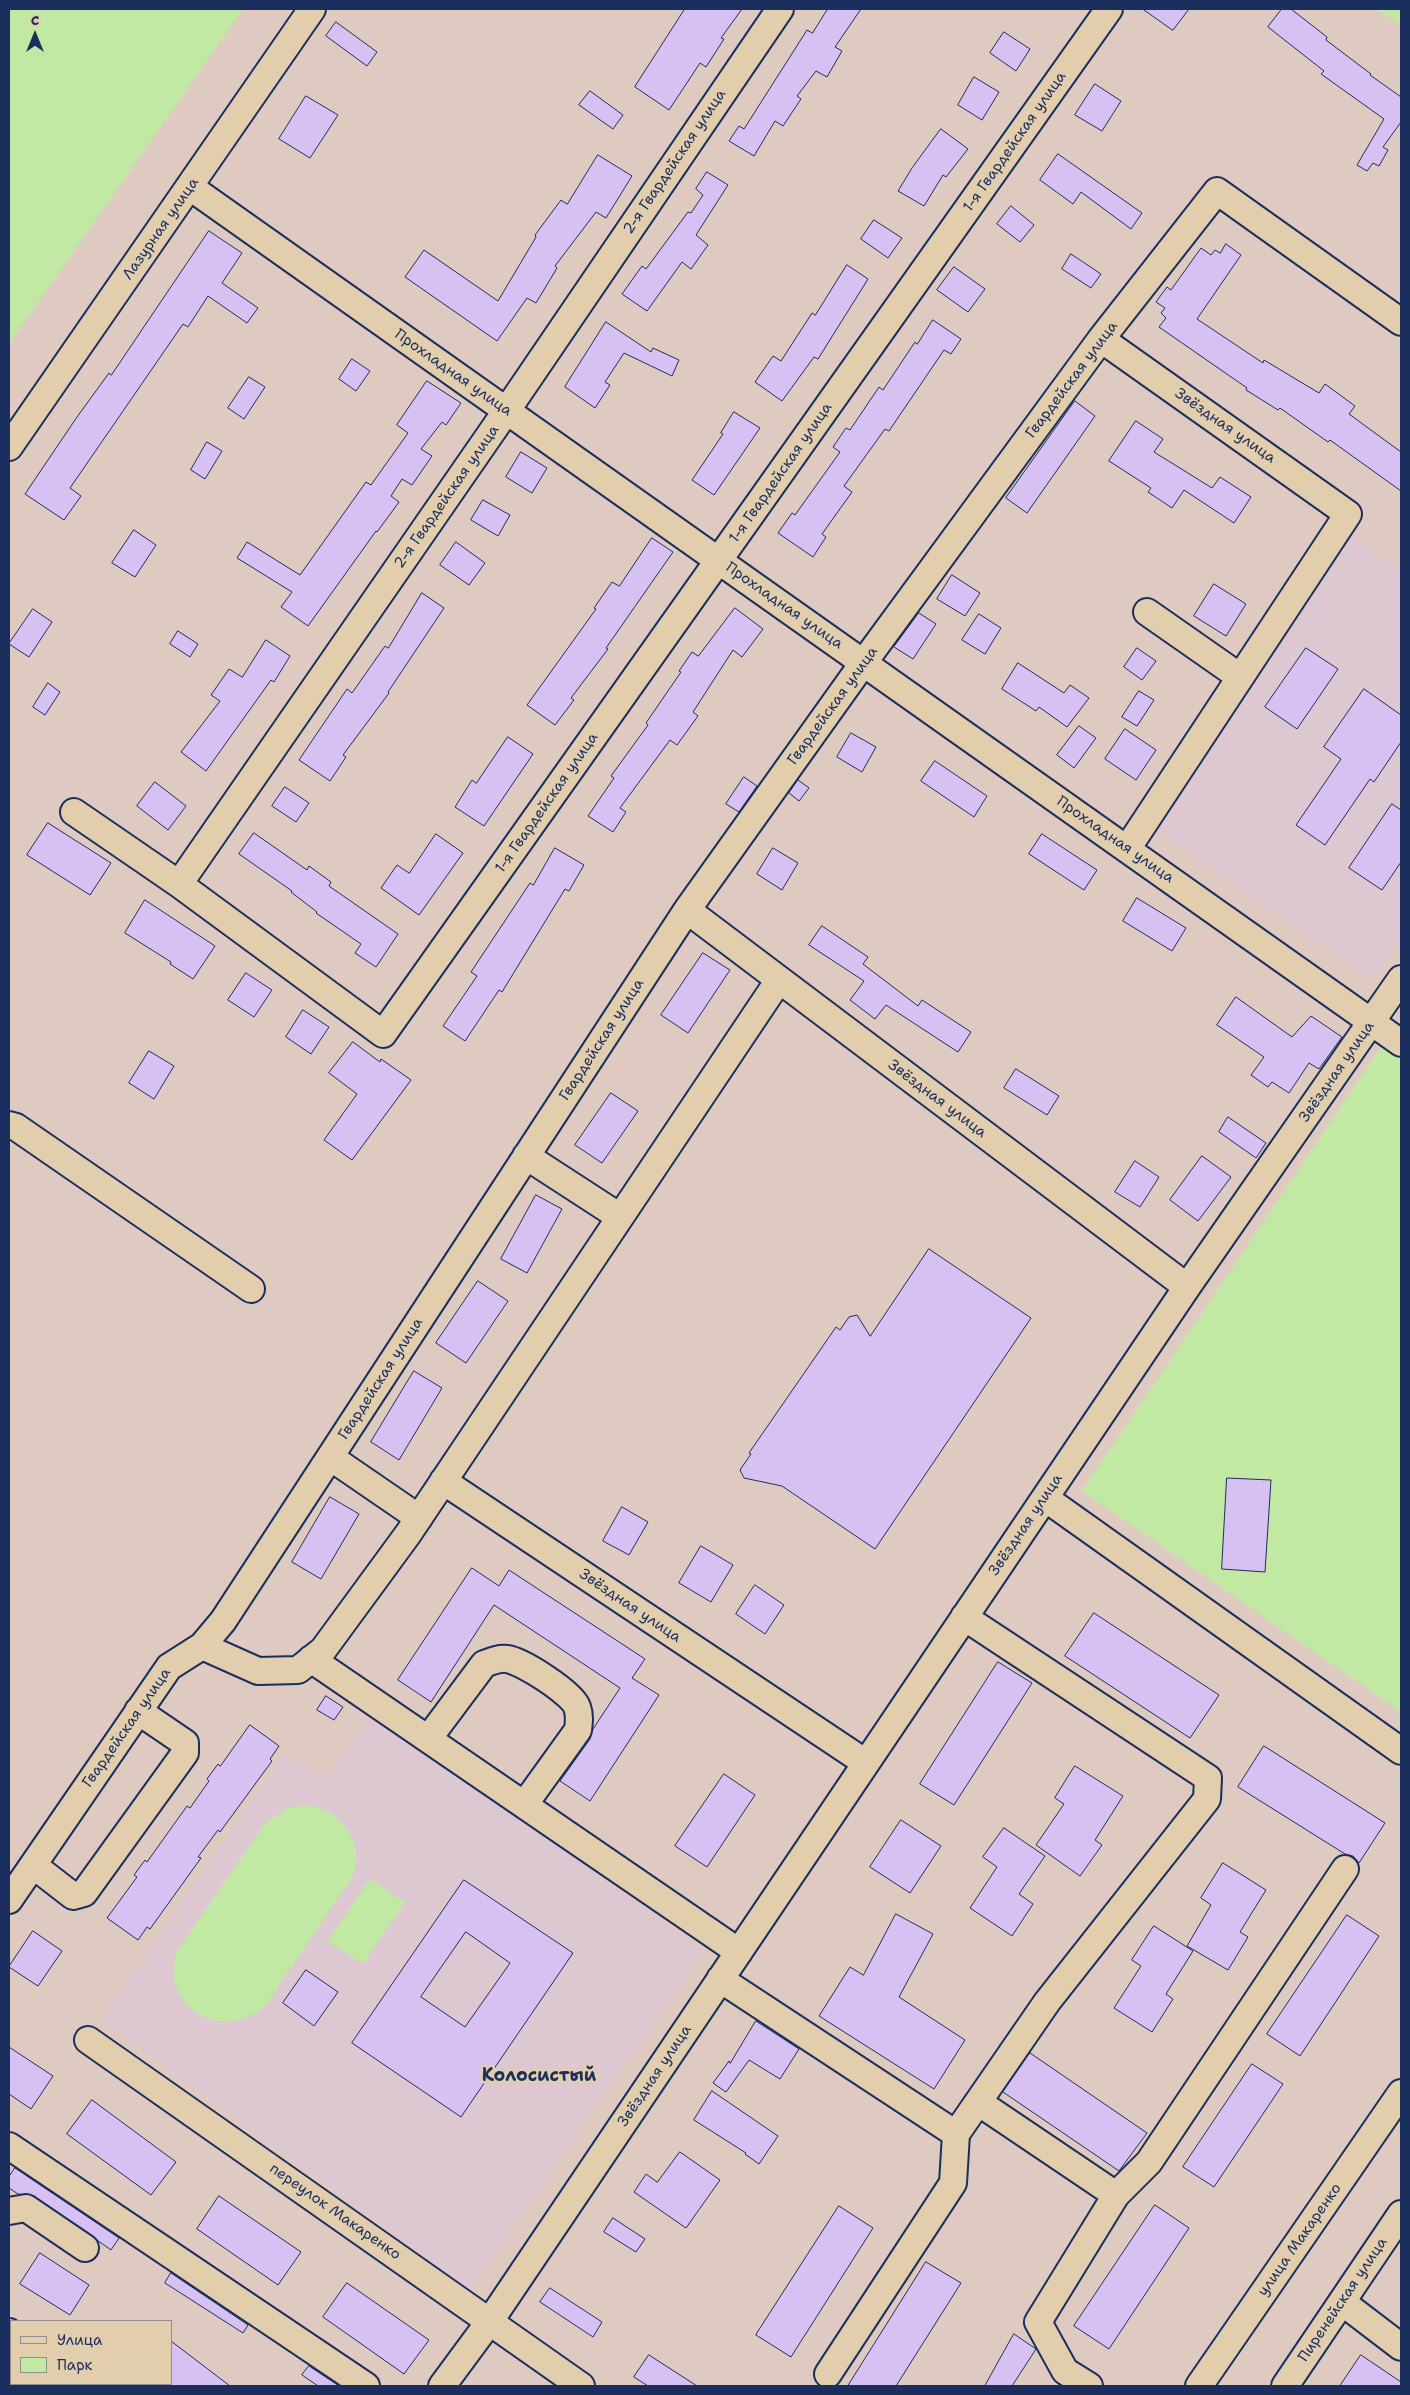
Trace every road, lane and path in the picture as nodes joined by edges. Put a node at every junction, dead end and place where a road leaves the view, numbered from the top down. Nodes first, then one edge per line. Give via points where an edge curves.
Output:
1 (312, 9) edge
2 (780, 9) edge
3 (1109, 9) edge
4 (190, 187) junction
5 (1401, 322) edge
6 (1101, 339) junction
7 (507, 410) junction
8 (9, 447) edge
9 (719, 561) junction
10 (1147, 612) dead end
11 (864, 662) junction
12 (1240, 677) junction
13 (74, 812) dead end
14 (1127, 848) junction
15 (179, 884) junction
16 (687, 910) junction
17 (1401, 979) edge
18 (779, 980) junction
19 (1371, 1023) junction
20 (1401, 1043) edge
21 (9, 1125) edge
22 (526, 1156) junction
23 (620, 1217) junction
24 (1187, 1287) junction
25 (251, 1289) dead end
26 (330, 1457) junction
27 (443, 1481) junction
28 (1045, 1498) junction
29 (419, 1518) junction
30 (964, 1617) junction
31 (202, 1646) junction
32 (312, 1659) junction
33 (138, 1711) junction
34 (428, 1739) junction
35 (1401, 1751) edge
36 (866, 1763) junction
37 (524, 1805) junction
38 (33, 1865) junction
39 (1345, 1869) dead end
40 (9, 1900) edge
41 (738, 1943) junction
42 (720, 1979) junction
43 (88, 2040) dead end
44 (1401, 2093) edge
45 (978, 2102) junction
46 (956, 2134) junction
47 (9, 2146) edge
48 (49, 2172) junction
49 (1116, 2195) junction
50 (18, 2209) edge
51 (1401, 2214) edge
52 (85, 2248) dead end
53 (1342, 2302) junction
54 (490, 2321) junction
55 (1401, 2347) edge
56 (828, 2374) dead end
57 (366, 2386) edge
58 (442, 2386) edge
59 (581, 2386) edge
60 (1089, 2386) edge
61 (1200, 2386) edge
62 (1285, 2386) edge

1 - 4 street, Лазурная улица
2 - 7 street, 2-я Гвардейская улица
3 - 9 street, 1-я Гвардейская улица
4 - 7 street, Прохладная улица
4 - 8 street, Лазурная улица
5 - 6 street, Гвардейская улица via 1217,191
6 - 11 street, Гвардейская улица
6 - 12 street, Звёздная улица via 1348,514
7 - 9 street, Прохладная улица
7 - 15 street, 2-я Гвардейская улица
9 - 11 street, Прохладная улица
9 - 15 street, 1-я Гвардейская улица via 383,1034
10 - 12 street
11 - 14 street, Прохладная улица
11 - 16 street, Гвардейская улица
12 - 14 street
13 - 15 street
14 - 19 street, Прохладная улица
16 - 18 street, Звёздная улица
16 - 22 street, Гвардейская улица
17 - 19 street, Звёздная улица
18 - 23 street
18 - 24 street, Звёздная улица
19 - 20 street, Прохладная улица
19 - 24 street, Звёздная улица
21 - 25 street
22 - 23 street
22 - 26 street, Гвардейская улица
23 - 27 street
24 - 28 street, Звёздная улица
26 - 29 street
26 - 31 street, Гвардейская улица via 223,1621
27 - 29 street
27 - 36 street, Звёздная улица
28 - 30 street, Звёздная улица
28 - 35 street
29 - 32 street via 323,1650
30 - 36 street, Звёздная улица
30 - 45 street via 1208,1778 1206,1799 1047,2002
31 - 32 street via 258,1670 298,1670
31 - 33 street, Гвардейская улица via 169,1667
32 - 34 street
33 - 38 street, Гвардейская улица
33 - 38 street via 186,1743 185,1753 84,1893 73,1896
34 - 37 street
34 - 37 street via 484,1664 495,1659 518,1662 571,1696 578,1713 578,1730
36 - 41 street, Звёздная улица
37 - 41 street
38 - 40 street, Гвардейская улица
39 - 49 street via 1149,2162
41 - 42 street, Звёздная улица
42 - 46 street
42 - 54 street, Звёздная улица
43 - 54 street, переулок Макаренко
44 - 61 street, улица Макаренко
45 - 46 street
45 - 49 street
46 - 56 street via 953,2183
47 - 48 street
48 - 50 street
48 - 57 street
49 - 60 street via 1038,2322 1065,2370
50 - 52 street
51 - 53 street, Пиренейская улица
53 - 55 street
53 - 62 street, Пиренейская улица
54 - 58 street, Звёздная улица
54 - 59 street, переулок Макаренко

